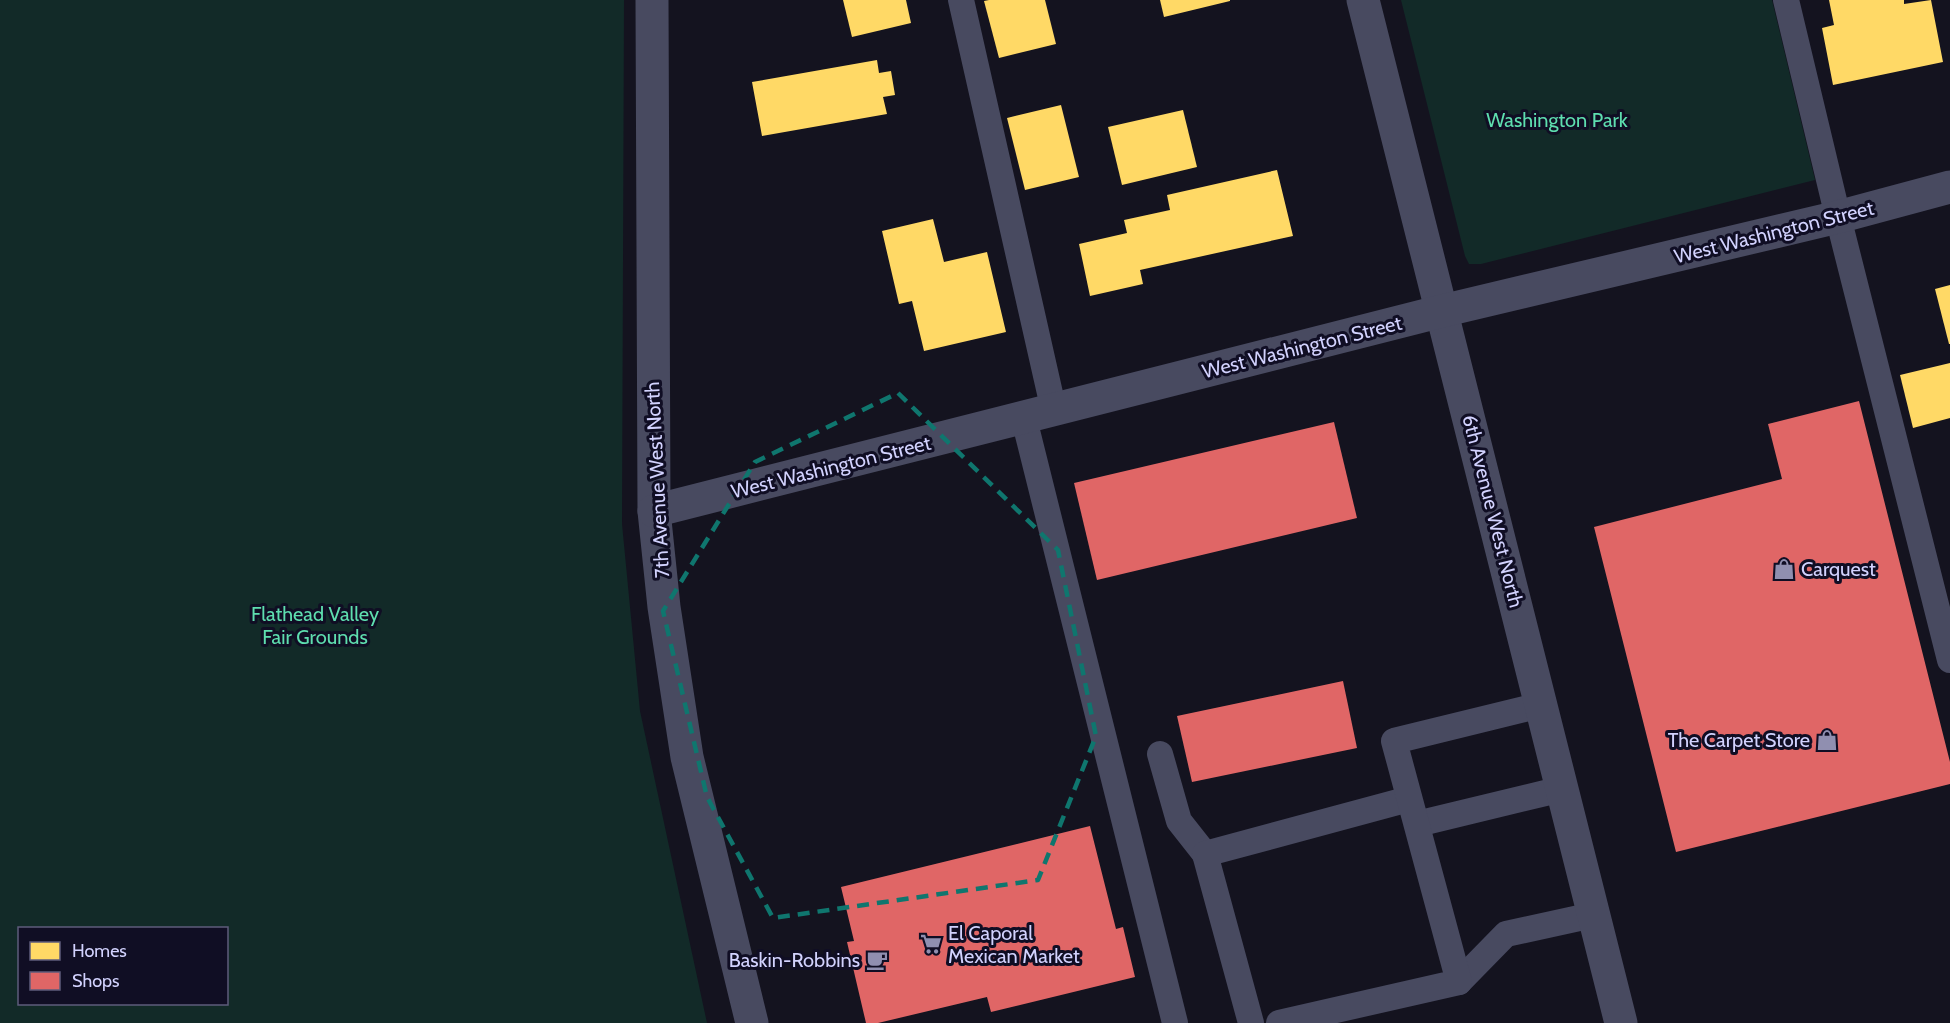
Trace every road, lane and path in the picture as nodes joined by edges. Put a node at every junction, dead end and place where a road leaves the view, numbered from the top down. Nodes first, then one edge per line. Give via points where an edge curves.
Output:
1 (652, 0) edge
2 (961, 0) edge
3 (1363, 0) edge
4 (1786, 0) edge
5 (1950, 187) edge
6 (1838, 217) junction
7 (1442, 311) junction
8 (1039, 415) junction
9 (654, 511) junction
10 (1950, 660) edge
11 (1541, 705) junction
12 (1160, 754) dead end
13 (1562, 789) junction
14 (1409, 799) junction
15 (1417, 824) junction
16 (1204, 854) junction
17 (1593, 915) junction
18 (1459, 982) junction
19 (752, 1023) edge
20 (1175, 1023) edge
21 (1251, 1023) edge
22 (1279, 1023) edge
23 (1621, 1023) edge

1 - 9 street, 7th Avenue West North
2 - 8 lane
3 - 7 street, 6th Avenue West North
4 - 6 lane
5 - 6 street, West Washington Street
6 - 7 street, West Washington Street
6 - 10 lane
7 - 8 street, West Washington Street
7 - 11 street, 6th Avenue West North
8 - 9 street, West Washington Street
8 - 20 lane
9 - 19 street, 7th Avenue West North via 687,757
11 - 13 street, 6th Avenue West North
11 - 14 lane via 1394,741
12 - 16 lane via 1179,821
13 - 15 lane
13 - 17 street, 6th Avenue West North
14 - 15 lane
14 - 16 lane
15 - 18 lane
16 - 21 lane
17 - 18 lane via 1506,934
17 - 23 street, 6th Avenue West North
18 - 22 lane

